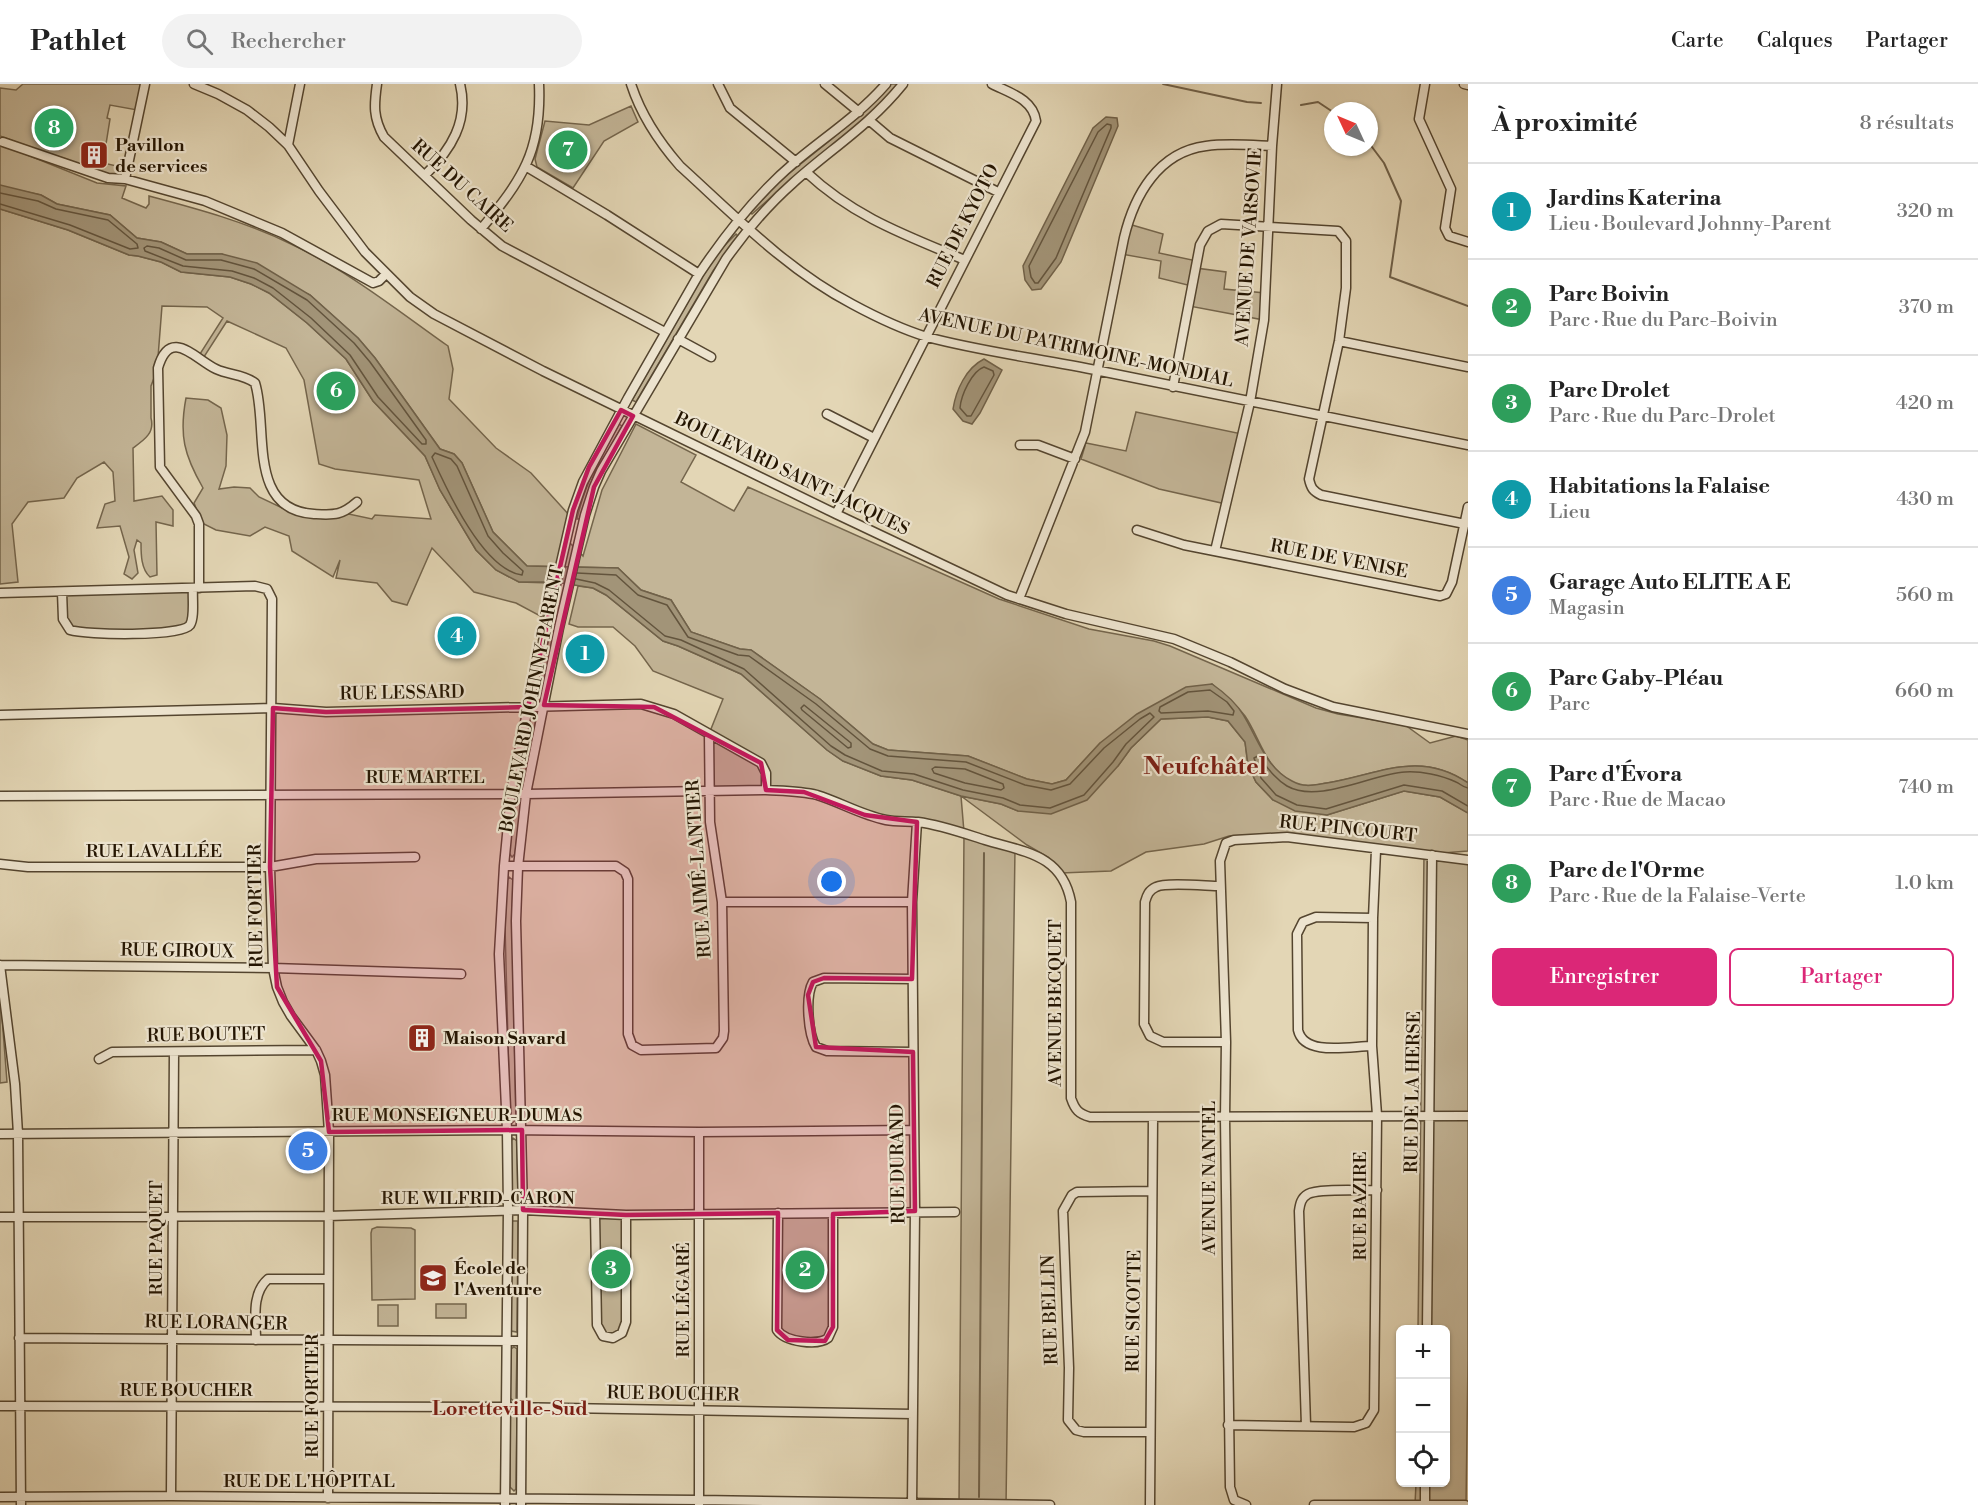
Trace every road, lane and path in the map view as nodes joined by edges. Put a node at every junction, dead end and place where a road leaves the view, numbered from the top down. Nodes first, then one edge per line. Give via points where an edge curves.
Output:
1 (145, 84) edge
2 (194, 84) edge
3 (300, 84) edge
4 (377, 84) edge
5 (460, 84) edge
6 (539, 84) edge
7 (631, 84) edge
8 (718, 84) edge
9 (825, 84) edge
10 (886, 84) edge
11 (903, 84) edge
12 (992, 84) edge
13 (1277, 84) edge
14 (1425, 84) edge
15 (859, 112) junction
16 (870, 121) junction
17 (3, 142) dead end
18 (288, 145) junction
19 (1272, 146) junction
20 (796, 162) junction
21 (527, 167) junction
22 (806, 172) junction
23 (425, 175) junction
24 (125, 179) junction
25 (998, 192) junction
26 (739, 219) junction
27 (749, 228) junction
28 (1268, 228) junction
29 (481, 229) junction
30 (1468, 242) edge
31 (965, 260) junction
32 (386, 274) junction
33 (699, 274) junction
34 (665, 332) junction
35 (926, 336) junction
36 (678, 339) junction
37 (1339, 341) junction
38 (711, 357) dead end
39 (1468, 367) edge
40 (1097, 370) junction
41 (1173, 387) junction
42 (1250, 402) junction
43 (621, 410) junction
44 (827, 414) dead end
45 (1323, 415) junction
46 (633, 416) junction
47 (874, 438) junction
48 (1020, 445) dead end
49 (1468, 445) edge
50 (1075, 459) junction
51 (357, 502) dead end
52 (1468, 507) edge
53 (836, 514) junction
54 (1465, 524) junction
55 (1137, 530) dead end
56 (1215, 551) junction
57 (196, 588) junction
58 (62, 592) junction
59 (0, 593) edge
60 (1019, 599) junction
61 (543, 705) junction
62 (528, 707) junction
63 (273, 708) junction
64 (0, 715) edge
65 (709, 734) junction
66 (1468, 734) edge
67 (766, 790) junction
68 (708, 791) junction
69 (511, 793) junction
70 (526, 794) junction
71 (272, 795) junction
72 (0, 796) edge
73 (917, 822) junction
74 (1226, 843) joint
75 (1376, 850) junction
76 (1432, 855) junction
77 (415, 857) dead end
78 (1468, 860) edge
79 (0, 864) edge
80 (504, 866) junction
81 (270, 867) junction
82 (518, 867) junction
83 (1221, 886) junction
84 (722, 902) junction
85 (912, 902) junction
86 (1373, 918) junction
87 (0, 965) edge
88 (273, 968) junction
89 (461, 974) dead end
90 (912, 979) junction
91 (1226, 1042) junction
92 (1372, 1046) junction
93 (316, 1050) junction
94 (174, 1052) junction
95 (913, 1052) junction
96 (99, 1059) dead end
97 (1377, 1115) junction
98 (1429, 1116) junction
99 (1468, 1116) edge
100 (1153, 1118) junction
101 (1225, 1118) junction
102 (507, 1130) junction
103 (522, 1130) junction
104 (915, 1130) junction
105 (328, 1132) junction
106 (699, 1132) junction
107 (0, 1134) edge
108 (18, 1134) junction
109 (173, 1134) junction
110 (1377, 1190) junction
111 (1152, 1191) junction
112 (508, 1210) junction
113 (523, 1210) junction
114 (915, 1211) junction
115 (955, 1212) dead end
116 (699, 1213) junction
117 (778, 1213) junction
118 (594, 1214) junction
119 (833, 1214) junction
120 (626, 1215) junction
121 (328, 1216) junction
122 (0, 1217) edge
123 (17, 1217) junction
124 (173, 1217) junction
125 (328, 1279) junction
126 (1426, 1325) edge
127 (19, 1338) junction
128 (172, 1339) junction
129 (256, 1340) junction
130 (328, 1341) junction
131 (507, 1341) junction
132 (521, 1341) junction
133 (0, 1406) edge
134 (20, 1406) junction
135 (172, 1406) junction
136 (328, 1407) junction
137 (506, 1407) junction
138 (521, 1407) junction
139 (699, 1411) junction
140 (913, 1414) junction
141 (1228, 1425) junction
142 (1306, 1425) junction
143 (1149, 1432) junction
144 (1425, 1487) edge
145 (0, 1497) edge
146 (171, 1497) junction
147 (328, 1498) junction
148 (22, 1501) edge
149 (251, 1501) edge
150 (505, 1502) edge
151 (521, 1502) edge
152 (699, 1502) edge
153 (912, 1503) edge
154 (1050, 1505) edge
155 (1150, 1505) edge
156 (1246, 1505) edge
157 (1314, 1505) edge
158 (1372, 1505) edge
159 (1425, 1505) edge
160 (1465, 1505) edge

1 - 24 street
2 - 18 street, BOULEVARD SAINT-JACQUES via 248,110
3 - 18 street
4 - 23 street, RUE DU CAIRE via 374,117 378,127
5 - 23 street via 462,115 457,135
6 - 21 street via 537,132
7 - 26 street, AVENUE DU PATRIMOINE-MONDIAL via 644,115 667,151
8 - 20 street via 730,108
9 - 15 street
10 - 15 street, BOULEVARD JOHNNY-PARENT
11 - 16 street, BOULEVARD JOHNNY-PARENT
12 - 25 street, RUE DE KYOTO via 1022,99 1035,113 1032,130
13 - 19 street, AVENUE DE VARSOVIE
14 - 30 street via 1419,119 1451,189 1445,228 1449,236
15 - 20 street, BOULEVARD JOHNNY-PARENT
16 - 22 street, BOULEVARD JOHNNY-PARENT
16 - 25 street via 890,138
17 - 24 street via 108,178
18 - 32 street, BOULEVARD SAINT-JACQUES via 348,231
19 - 28 street, AVENUE DE VARSOVIE
19 - 40 street via 1204,146 1169,161 1141,190 1126,228
20 - 26 street, BOULEVARD JOHNNY-PARENT
21 - 29 street
21 - 33 street
22 - 27 street, BOULEVARD JOHNNY-PARENT
22 - 31 street via 838,199 877,223
23 - 29 street, RUE DU CAIRE
24 - 32 street via 205,201 282,233 373,283
25 - 31 street, RUE DE KYOTO
26 - 27 street, AVENUE DU PATRIMOINE-MONDIAL
26 - 33 street, BOULEVARD JOHNNY-PARENT
27 - 35 street, AVENUE DU PATRIMOINE-MONDIAL via 814,281 876,316
27 - 36 street, BOULEVARD JOHNNY-PARENT via 712,280
28 - 37 street via 1334,230 1343,234 1347,248 1346,288
28 - 41 street via 1221,224 1203,237
28 - 42 street, AVENUE DE VARSOVIE via 1264,320
29 - 34 street, RUE DU CAIRE via 502,246
31 - 35 street, RUE DE KYOTO
32 - 43 street, BOULEVARD SAINT-JACQUES via 434,314
33 - 34 street, BOULEVARD JOHNNY-PARENT
34 - 43 street, BOULEVARD JOHNNY-PARENT
35 - 40 street, AVENUE DU PATRIMOINE-MONDIAL
35 - 47 street, RUE DE KYOTO
36 - 38 street
36 - 46 street, BOULEVARD JOHNNY-PARENT
37 - 39 street
37 - 45 street
40 - 41 street, AVENUE DU PATRIMOINE-MONDIAL
40 - 50 street via 1085,432
41 - 42 street, AVENUE DU PATRIMOINE-MONDIAL
42 - 45 street, AVENUE DU PATRIMOINE-MONDIAL
42 - 56 street, AVENUE DE VARSOVIE
43 - 46 street, BOULEVARD SAINT-JACQUES
43 - 62 street, BOULEVARD JOHNNY-PARENT via 590,467 573,510
44 - 47 street
45 - 49 street, AVENUE DU PATRIMOINE-MONDIAL
45 - 54 street via 1309,479 1313,491
46 - 53 street, BOULEVARD SAINT-JACQUES
46 - 61 street, BOULEVARD JOHNNY-PARENT via 597,479 585,515
47 - 53 street, RUE DE KYOTO
48 - 50 street via 1038,445
50 - 60 street
51 - 57 street via 346,512 328,515 301,513 289,507 265,475 255,383 215,369 186,349 171,348 158,368 160,467 199,524
52 - 54 street, RUE DE VENISE
53 - 60 street, BOULEVARD SAINT-JACQUES
54 - 56 street, RUE DE VENISE via 1452,582 1446,594 1440,596
55 - 56 street, RUE DE VENISE
57 - 58 street
57 - 58 street via 192,622 187,628 170,633 70,630 63,619
57 - 63 street, RUE FORTIER via 255,586 267,590 272,599
58 - 59 street
60 - 66 street, BOULEVARD SAINT-JACQUES via 1174,639 1333,706
61 - 62 street, RUE LESSARD
61 - 65 street, RUE LESSARD via 641,704 674,714
61 - 70 street, BOULEVARD JOHNNY-PARENT
62 - 63 street, RUE LESSARD via 326,712
62 - 69 street, BOULEVARD JOHNNY-PARENT
63 - 64 street, RUE LESSARD
63 - 71 street, RUE FORTIER
65 - 67 street, RUE LESSARD via 761,763 766,773
65 - 68 street, RUE AIMÉ-LANTIER
67 - 68 street, RUE MARTEL
67 - 73 street, RUE MARTEL via 804,792 865,815
68 - 70 street, RUE MARTEL
68 - 84 street, RUE AIMÉ-LANTIER
69 - 70 street, RUE MARTEL
69 - 71 street, RUE MARTEL
69 - 80 street, BOULEVARD JOHNNY-PARENT
70 - 82 street, BOULEVARD JOHNNY-PARENT
71 - 72 street, RUE MARTEL
71 - 81 street, RUE FORTIER
73 - 85 street, RUE DURAND
73 - 100 street, AVENUE BECQUET via 1023,850 1061,874 1071,902 1073,1105 1090,1118
74 - 75 street, RUE PINCOURT via 1243,838 1287,837
74 - 83 street, AVENUE NANTEL via 1220,861
75 - 76 street, RUE PINCOURT
75 - 86 street, RUE BAZIRE
76 - 78 street, RUE PINCOURT
76 - 98 street, RUE DE LA HERSE
77 - 81 street, RUE LAVALLÉE via 316,859
79 - 81 street, RUE LAVALLÉE
80 - 82 street, RUE AIMÉ-LANTIER
80 - 102 street, BOULEVARD JOHNNY-PARENT via 499,954
81 - 88 street, RUE FORTIER
82 - 84 street, RUE AIMÉ-LANTIER via 616,866 625,872 628,1034 632,1045 641,1050 711,1050 721,1043
82 - 103 street, BOULEVARD JOHNNY-PARENT
83 - 91 street, AVENUE NANTEL
83 - 91 street via 1160,885 1146,896 1144,1024 1150,1036 1163,1042
84 - 85 street
85 - 90 street, RUE DURAND
86 - 92 street, RUE BAZIRE
86 - 92 street via 1316,917 1303,922 1297,934 1298,1030 1302,1041 1323,1047
87 - 88 street, RUE GIROUX
87 - 108 street
88 - 89 street, RUE GIROUX
88 - 93 street, RUE FORTIER via 287,1009
90 - 95 street, RUE DURAND
90 - 95 street via 824,978 813,982 808,995 811,1036 816,1047 827,1051
91 - 101 street, AVENUE NANTEL
92 - 97 street, RUE BAZIRE
93 - 94 street, RUE BOUTET
93 - 105 street, RUE FORTIER via 325,1075
94 - 96 street, RUE BOUTET via 112,1052
94 - 109 street, RUE PAQUET
95 - 104 street, RUE DURAND
97 - 98 street, AVENUE BECQUET
97 - 101 street, AVENUE BECQUET
97 - 110 street, RUE BAZIRE
98 - 99 street, AVENUE BECQUET
98 - 126 street, RUE DE LA HERSE
100 - 101 street, AVENUE BECQUET
100 - 111 street, RUE SICOTTE
101 - 141 street, AVENUE NANTEL
102 - 103 street, RUE MONSEIGNEUR-DUMAS
102 - 105 street, RUE MONSEIGNEUR-DUMAS
102 - 112 street, BOULEVARD JOHNNY-PARENT
103 - 106 street, RUE MONSEIGNEUR-DUMAS
103 - 113 street, BOULEVARD JOHNNY-PARENT
104 - 106 street, RUE MONSEIGNEUR-DUMAS
104 - 114 street, RUE DURAND
105 - 109 street, RUE MONSEIGNEUR-DUMAS
105 - 121 street, RUE FORTIER
106 - 116 street, RUE LÉGARÉ
107 - 108 street, RUE MONSEIGNEUR-DUMAS
108 - 109 street, RUE MONSEIGNEUR-DUMAS
108 - 123 street
109 - 124 street, RUE PAQUET
110 - 142 street, RUE BAZIRE via 1374,1410 1366,1423 1359,1426
110 - 142 street via 1316,1192 1304,1196 1300,1203
111 - 143 street, RUE SICOTTE
111 - 143 street, RUE BELLIN via 1077,1192 1063,1210 1068,1420 1076,1430 1084,1432
112 - 113 street, RUE WILFRID-CARON
112 - 121 street, RUE WILFRID-CARON
112 - 131 street, BOULEVARD JOHNNY-PARENT
113 - 118 street, RUE WILFRID-CARON
113 - 132 street, BOULEVARD JOHNNY-PARENT
114 - 115 street, RUE WILFRID-CARON
114 - 119 street, RUE WILFRID-CARON
114 - 140 street, RUE DURAND
116 - 117 street, RUE WILFRID-CARON
116 - 120 street, RUE WILFRID-CARON
116 - 139 street, RUE LÉGARÉ
117 - 119 street, RUE WILFRID-CARON
117 - 119 street via 777,1330 789,1340 820,1341 828,1338 833,1327
118 - 120 street, RUE WILFRID-CARON
118 - 120 street via 597,1325 603,1335 613,1338 622,1333 626,1322
121 - 124 street, RUE WILFRID-CARON
121 - 125 street, RUE FORTIER
122 - 123 street, RUE WILFRID-CARON
123 - 124 street, RUE WILFRID-CARON
123 - 127 street
124 - 128 street, RUE PAQUET
125 - 129 street via 268,1279 258,1291
125 - 130 street, RUE FORTIER
127 - 128 street, RUE LORANGER
127 - 134 street
128 - 129 street, RUE LORANGER
128 - 135 street, RUE PAQUET
129 - 130 street, RUE LORANGER
130 - 131 street, RUE LORANGER
130 - 136 street, RUE FORTIER
131 - 132 street, RUE LORANGER
131 - 137 street, BOULEVARD JOHNNY-PARENT
132 - 138 street, BOULEVARD JOHNNY-PARENT
133 - 134 street, RUE BOUCHER
134 - 135 street, RUE BOUCHER
134 - 148 street
135 - 136 street, RUE BOUCHER
135 - 146 street, RUE PAQUET
136 - 137 street, RUE BOUCHER
136 - 147 street, RUE FORTIER
137 - 138 street, RUE BOUCHER
137 - 150 street, BOULEVARD JOHNNY-PARENT
138 - 139 street, RUE BOUCHER
138 - 151 street, BOULEVARD JOHNNY-PARENT
139 - 140 street, RUE BOUCHER
139 - 152 street, RUE LÉGARÉ
140 - 153 street, RUE DURAND
141 - 142 street, RUE BAZIRE
141 - 156 street, AVENUE NANTEL via 1231,1494 1234,1500
143 - 155 street, RUE SICOTTE
144 - 159 street
145 - 148 street, RUE DE L'HÔPITAL
146 - 148 street, RUE DE L'HÔPITAL
146 - 149 street, RUE DE L'HÔPITAL
147 - 149 street, RUE DE L'HÔPITAL
147 - 150 street, RUE DE L'HÔPITAL
150 - 151 street, RUE DE L'HÔPITAL
151 - 152 street, RUE DE L'HÔPITAL
152 - 153 street, RUE DE L'HÔPITAL
153 - 154 street, RUE DE L'HÔPITAL
157 - 158 street
158 - 159 street
159 - 160 street

